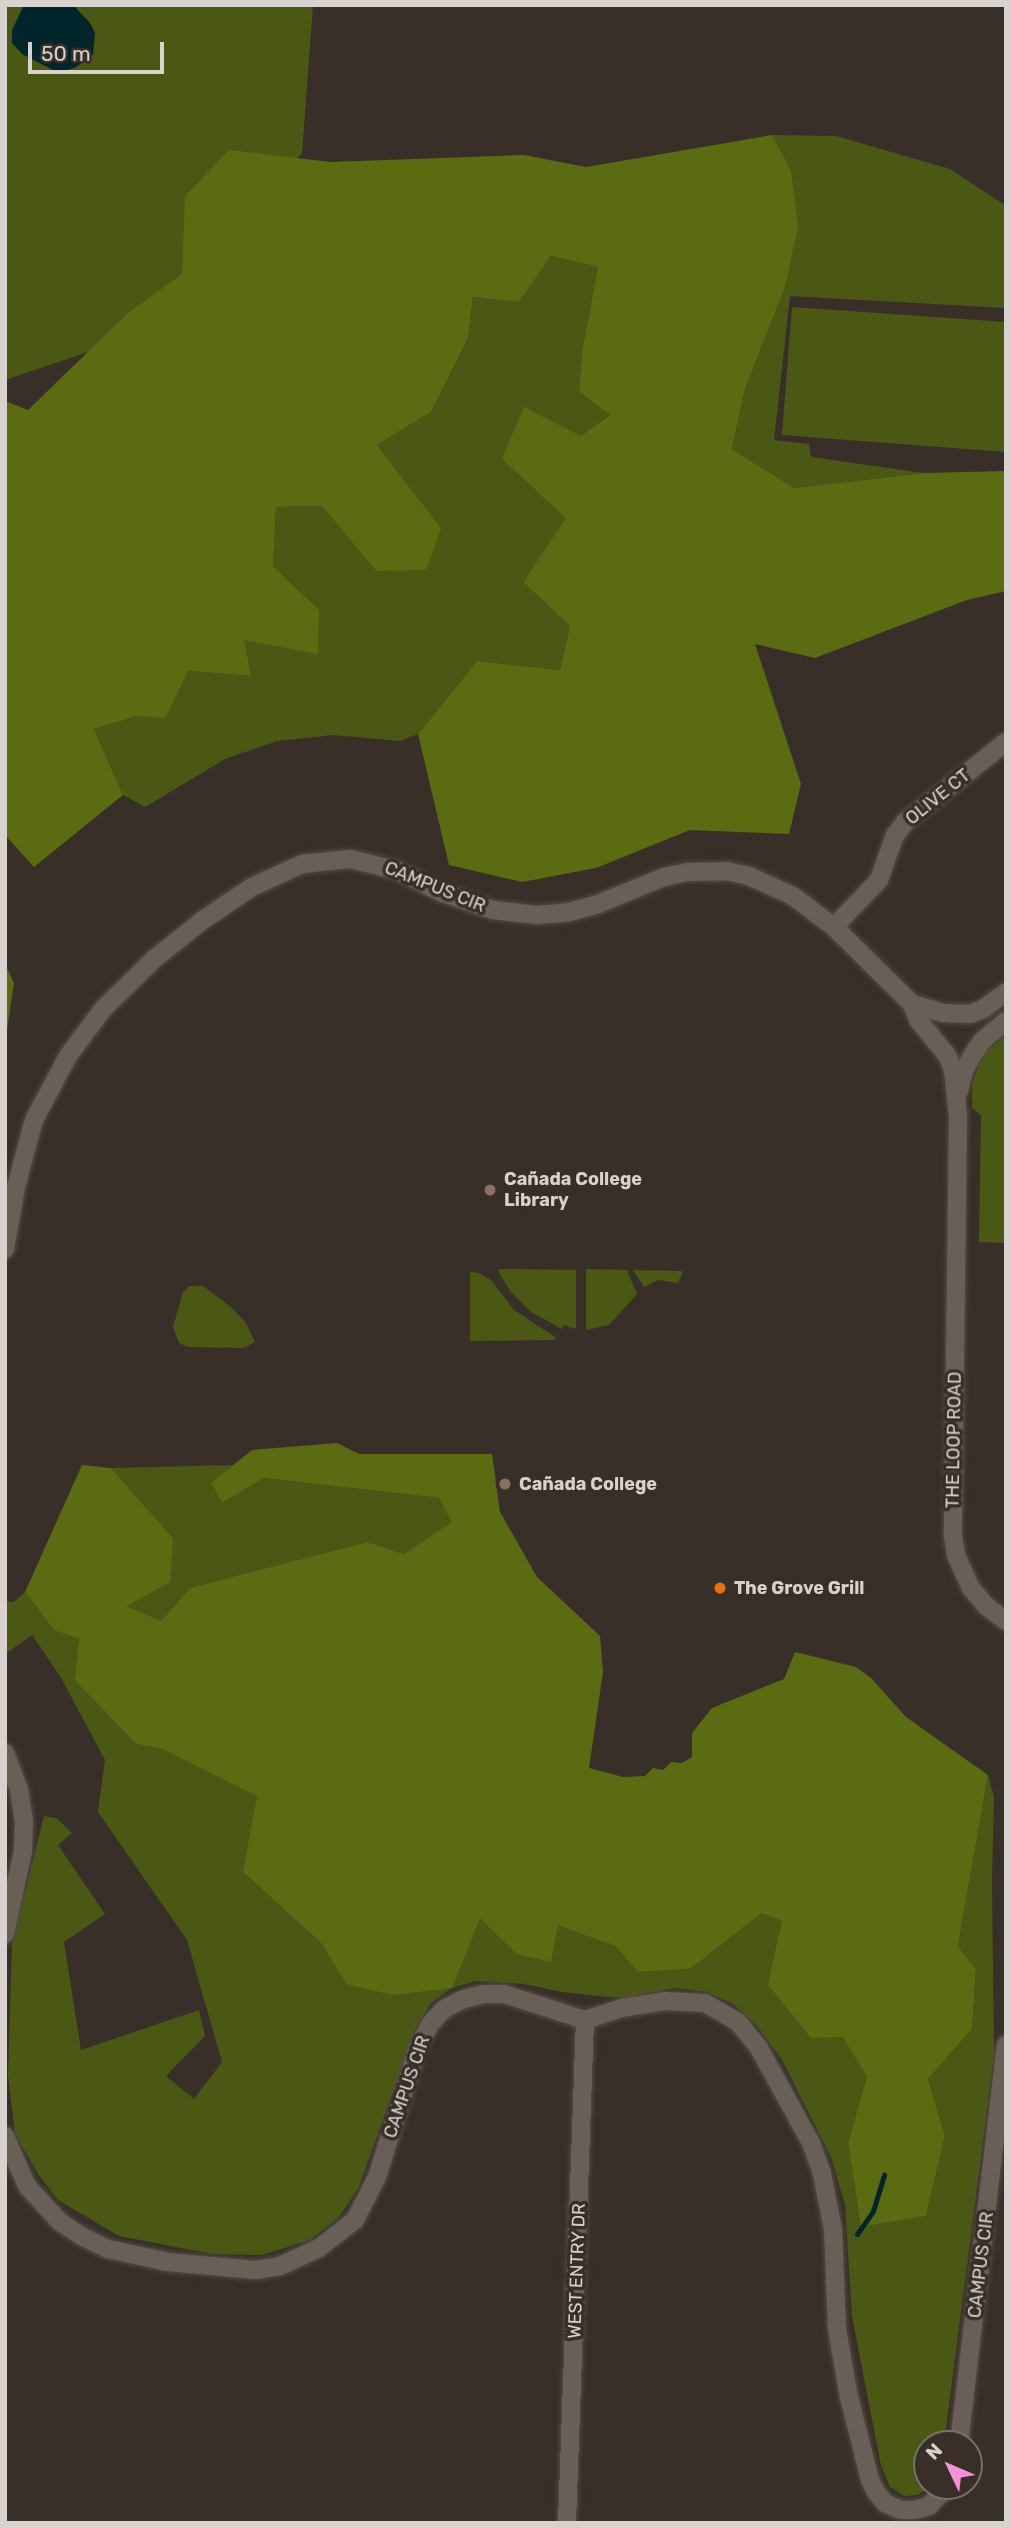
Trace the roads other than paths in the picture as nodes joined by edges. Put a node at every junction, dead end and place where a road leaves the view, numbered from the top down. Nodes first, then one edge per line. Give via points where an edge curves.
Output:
1 (1006, 742) edge
2 (834, 927) junction
3 (1006, 992) edge
4 (912, 1004) junction
5 (1006, 1021) edge
6 (957, 1105) junction
7 (5, 1248) edge
8 (1006, 1621) edge
9 (5, 1753) edge
10 (5, 1934) edge
11 (585, 2020) junction
12 (1006, 2045) edge
13 (5, 2136) edge
14 (961, 2430) edge
15 (935, 2500) edge
16 (567, 2523) edge

1 - 2 street, OLIVE CT via 905,822 895,835 879,880
2 - 4 street, CAMPUS CIR
2 - 7 street, CAMPUS CIR via 793,895 726,871 664,877 596,905 537,915 480,906 371,862 327,859 302,864 252,887 195,925 125,987 85,1032 34,1120
3 - 4 street via 970,1014 943,1013
4 - 6 street, CAMPUS CIR via 918,1020 947,1055
5 - 6 street via 972,1054
6 - 8 street, THE LOOP ROAD via 953,1535 956,1555 971,1588
9 - 10 street via 19,1790 24,1821 23,1851
11 - 13 street, CAMPUS CIR via 504,1994 464,1999 444,2010 430,2024 418,2048 377,2177 355,2220 319,2248 280,2266 245,2269 168,2262 108,2249 60,2221 27,2186
11 - 15 street via 621,2008 685,2000 722,2011 747,2032 772,2068 811,2143 830,2201 837,2329 870,2480 885,2503 901,2510 929,2507
11 - 16 street, WEST ENTRY DR
12 - 14 street, CAMPUS CIR

